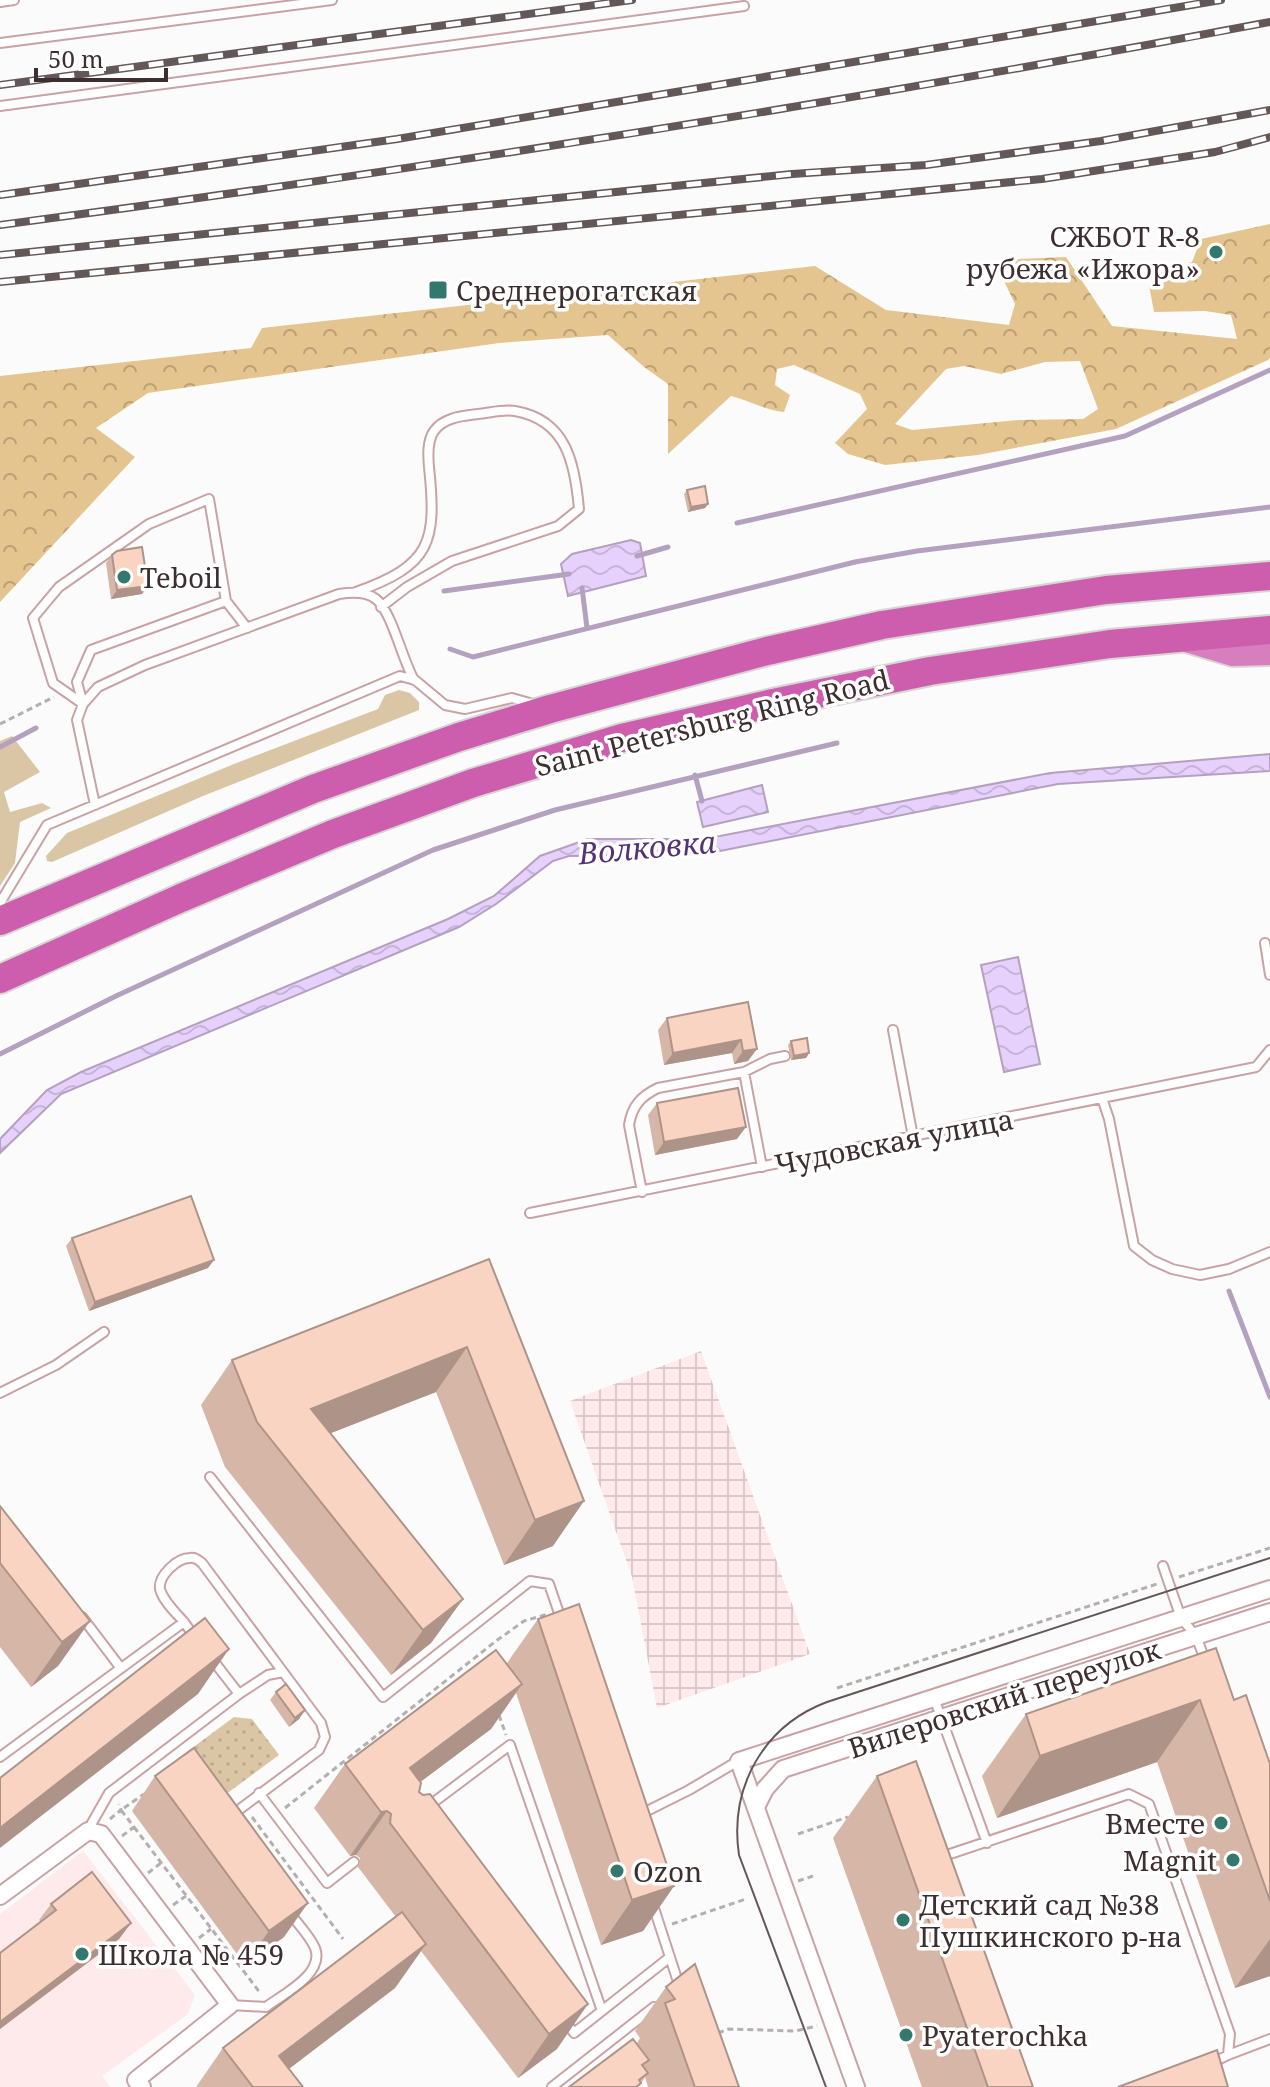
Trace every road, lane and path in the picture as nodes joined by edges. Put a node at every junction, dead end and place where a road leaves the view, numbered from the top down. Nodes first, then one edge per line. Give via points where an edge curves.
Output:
1 (14, 0) edge
2 (232, 0) edge
3 (332, 0) edge
4 (0, 2) edge
5 (744, 6) dead end
6 (234, 13) junction
7 (0, 43) edge
8 (0, 106) edge
9 (1270, 576) edge
10 (356, 592) junction
11 (226, 601) junction
12 (381, 607) junction
13 (247, 628) junction
14 (1270, 630) edge
15 (1184, 638) junction
16 (1270, 652) edge
17 (415, 680) junction
18 (65, 692) junction
19 (83, 704) junction
20 (550, 709) junction
21 (0, 724) edge
22 (95, 805) junction
23 (0, 903) edge
24 (0, 921) edge
25 (1265, 943) dead end
26 (1270, 975) edge
27 (0, 979) edge
28 (893, 1030) dead end
29 (1270, 1050) edge
30 (785, 1056) dead end
31 (744, 1072) junction
32 (1102, 1098) junction
33 (913, 1137) junction
34 (762, 1167) junction
35 (642, 1192) junction
36 (530, 1213) dead end
37 (1270, 1252) edge
38 (104, 1332) dead end
39 (0, 1393) edge
40 (210, 1477) dead end
41 (1270, 1548) edge
42 (1163, 1566) dead end
43 (1168, 1580) junction
44 (1270, 1589) edge
45 (75, 1608) edge
46 (558, 1612) junction
47 (1270, 1612) edge
48 (1181, 1618) junction
49 (184, 1622) junction
50 (563, 1627) edge
51 (1196, 1636) junction
52 (200, 1644) edge
53 (479, 1655) junction
54 (210, 1656) edge
55 (120, 1667) junction
56 (483, 1667) edge
57 (1208, 1671) edge
58 (283, 1672) junction
59 (837, 1688) dead end
60 (239, 1694) junction
61 (934, 1698) junction
62 (496, 1705) edge
63 (942, 1718) junction
64 (510, 1745) junction
65 (0, 1757) edge
66 (739, 1761) junction
67 (153, 1787) dead end
68 (259, 1793) junction
69 (118, 1799) dead end
70 (756, 1807) junction
71 (121, 1810) junction
72 (276, 1815) junction
73 (853, 1815) dead end
74 (252, 1817) dead end
75 (414, 1817) edge
76 (626, 1822) edge
77 (134, 1827) junction
78 (88, 1831) junction
79 (230, 1832) edge
80 (798, 1834) dead end
81 (987, 1843) junction
82 (110, 1846) junction
83 (932, 1860) edge
84 (354, 1862) dead end
85 (161, 1863) junction
86 (145, 1875) dead end
87 (813, 1876) dead end
88 (794, 1882) dead end
89 (648, 1888) edge
90 (0, 1896) edge
91 (186, 1896) junction
92 (746, 1899) dead end
93 (281, 1902) edge
94 (170, 1908) dead end
95 (668, 1926) edge
96 (211, 1929) junction
97 (343, 1939) dead end
98 (196, 1941) dead end
99 (224, 1946) junction
100 (670, 1957) junction
101 (209, 1958) dead end
102 (680, 1987) junction
103 (269, 1995) dead end
104 (684, 1999) edge
105 (230, 2005) junction
106 (602, 2011) junction
107 (561, 2014) edge
108 (821, 2025) dead end
109 (708, 2036) edge
110 (1270, 2039) edge
111 (606, 2045) junction
112 (1228, 2055) junction
113 (611, 2059) edge
114 (1199, 2070) edge
115 (142, 2087) edge
116 (552, 2087) edge
117 (856, 2087) edge

1 - 4 lane
2 - 6 lane
3 - 6 lane
5 - 8 lane
6 - 7 lane
9 - 20 highway, Saint Petersburg Ring Road via 1106,590 882,625
10 - 12 lane via 375,598
10 - 12 lane via 406,568 431,538 428,451 433,432 453,417 513,410 541,420 562,439 576,473 579,509 558,526 452,561
10 - 13 lane
11 - 13 lane
11 - 18 lane via 209,499 149,524 59,587 33,618 53,683
11 - 19 lane via 91,650 77,682
12 - 17 lane
13 - 19 lane via 145,665 98,687
14 - 15 highway, Saint Petersburg Ring Road
15 - 16 highway via 1233,653
15 - 27 highway, Saint Petersburg Ring Road via 930,671 622,738 473,783 333,834
17 - 20 lane via 445,705 465,709 512,698
17 - 22 lane via 400,676
18 - 19 lane
18 - 21 path
19 - 22 lane via 77,720
20 - 24 highway, Saint Petersburg Ring Road via 313,789
22 - 23 lane via 47,825
25 - 26 lane
28 - 33 lane
29 - 32 lane, Чудовская улица via 1256,1067
30 - 31 lane
31 - 34 lane
31 - 35 lane via 658,1088 636,1103 629,1125
32 - 33 lane, Чудовская улица
32 - 37 lane via 1134,1246 1172,1269 1200,1275
33 - 34 lane, Чудовская улица
34 - 35 lane, Чудовская улица
35 - 36 lane, Чудовская улица
38 - 39 lane via 56,1365
40 - 46 lane via 383,1697 530,1581 549,1584
41 - 43 path
42 - 43 lane
43 - 48 lane
43 - 59 path
44 - 48 street, Вилеровский переулок
45 - 55 lane
46 - 50 lane
46 - 53 path via 524,1621
47 - 51 street, Вилеровский переулок
48 - 51 lane
48 - 61 street, Вилеровский переулок
49 - 52 lane
49 - 55 lane
49 - 58 lane via 160,1585 165,1573 192,1557 202,1563
51 - 57 lane
51 - 63 street, Вилеровский переулок
53 - 56 path
53 - 72 path
54 - 60 lane
55 - 65 lane
58 - 60 lane via 268,1675
58 - 68 lane via 321,1723 325,1737 319,1750
60 - 78 lane via 109,1793
61 - 63 lane
61 - 66 street, Вилеровский переулок
62 - 64 path
63 - 70 street, Вилеровский переулок via 783,1769
63 - 81 lane
64 - 75 lane
64 - 106 lane
66 - 70 street
66 - 76 lane
67 - 71 path
68 - 72 lane
68 - 79 lane via 236,1812
69 - 71 path
70 - 117 street
71 - 77 path
72 - 84 lane via 327,1883
73 - 80 path
74 - 97 path
77 - 82 path
77 - 85 path
78 - 82 street via 101,1834
78 - 90 street
81 - 83 lane
81 - 112 lane via 1129,1794 1149,1804 1230,2034
82 - 105 street
85 - 86 path
85 - 91 path
87 - 88 path
89 - 100 lane
91 - 94 path
91 - 96 path
92 - 95 path
93 - 105 lane via 315,1949 316,1964 266,2007
96 - 98 path
96 - 99 path
99 - 101 path
99 - 103 path via 262,1996
100 - 102 lane
100 - 106 lane
102 - 104 lane
102 - 111 lane
105 - 115 street via 136,2080
106 - 107 lane via 574,2033
108 - 109 path via 795,2031 729,2029
110 - 112 lane
111 - 113 lane
111 - 116 lane
112 - 114 lane

